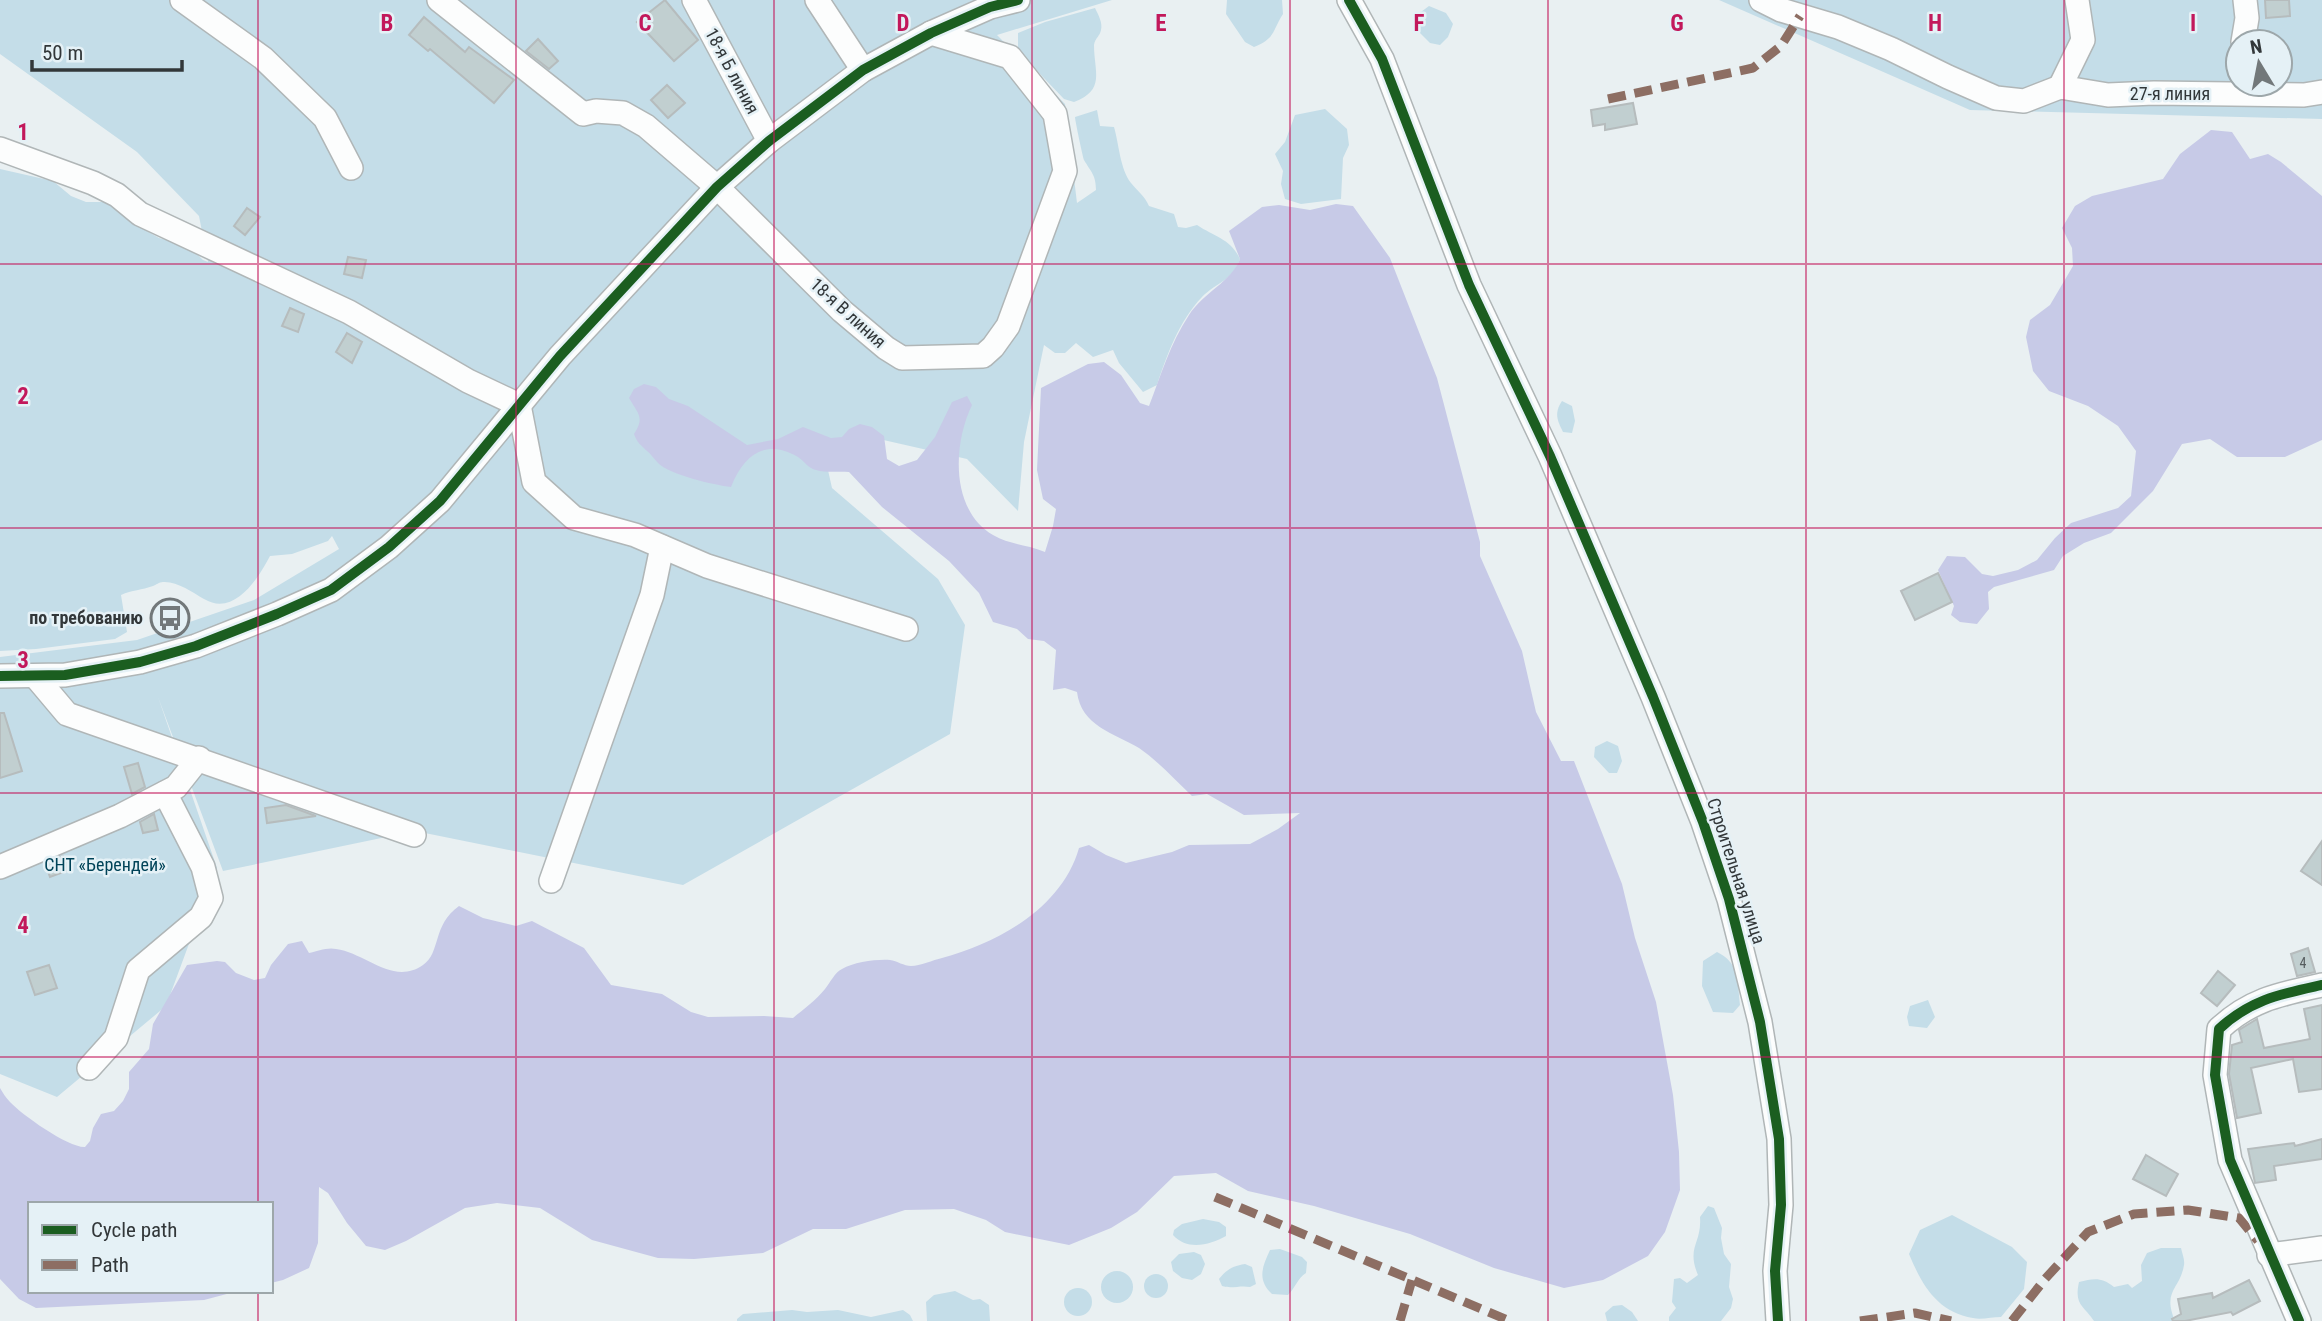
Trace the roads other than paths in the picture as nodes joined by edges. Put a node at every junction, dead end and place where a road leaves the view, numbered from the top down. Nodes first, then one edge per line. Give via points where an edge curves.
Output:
1 (182, 0) edge
2 (439, 0) edge
3 (694, 0) edge
4 (817, 0) edge
5 (1018, 0) edge
6 (1349, 0) edge
7 (1761, 0) edge
8 (2077, 0) edge
9 (2245, 0) edge
10 (989, 4) edge
11 (2245, 28) edge
12 (931, 33) junction
13 (863, 70) junction
14 (2060, 87) junction
15 (2224, 90) edge
16 (2322, 92) edge
17 (2294, 93) edge
18 (769, 141) junction
19 (0, 149) edge
20 (351, 168) dead end
21 (717, 187) junction
22 (519, 405) junction
23 (662, 547) junction
24 (906, 629) dead end
25 (0, 676) edge
26 (34, 676) junction
27 (199, 758) junction
28 (164, 793) junction
29 (414, 835) dead end
30 (0, 867) edge
31 (551, 881) dead end
32 (2322, 985) edge
33 (89, 1068) dead end
34 (2322, 1248) edge
35 (2269, 1255) junction
36 (1778, 1321) edge
37 (2299, 1321) edge

1 - 20 street via 263,58 325,118
2 - 21 street, 18-я В линия via 583,114 623,113 646,126
3 - 18 street, 18-я Б линия
4 - 13 street
5 - 10 street
6 - 36 street, Строительная улица via 1382,59 1469,285 1550,456 1691,790 1730,899 1760,1022 1779,1139
7 - 14 street via 1891,49 1996,98 2024,101
8 - 14 street via 2083,40
9 - 11 street
10 - 12 street
12 - 13 street
12 - 21 street, 18-я В линия via 1010,57 1055,114 1065,171 1008,326 983,356 902,358 842,311
13 - 18 street
14 - 15 street, 27-я линия via 2108,94
16 - 17 street, 27-я линия
18 - 21 street
19 - 22 street via 93,183 140,214 349,312 468,382
21 - 22 street
22 - 23 street via 534,482 575,518
22 - 26 street via 440,501 331,590 195,646 140,662
23 - 24 street via 707,566
23 - 31 street via 652,595
25 - 26 street
26 - 27 street via 67,714
27 - 28 street via 176,787
27 - 29 street
28 - 30 street
28 - 33 street via 203,867 211,898 201,917 138,970 116,1038
32 - 35 street via 2280,994 2238,1011 2219,1029 2215,1075 2230,1160
34 - 35 street
35 - 37 street

